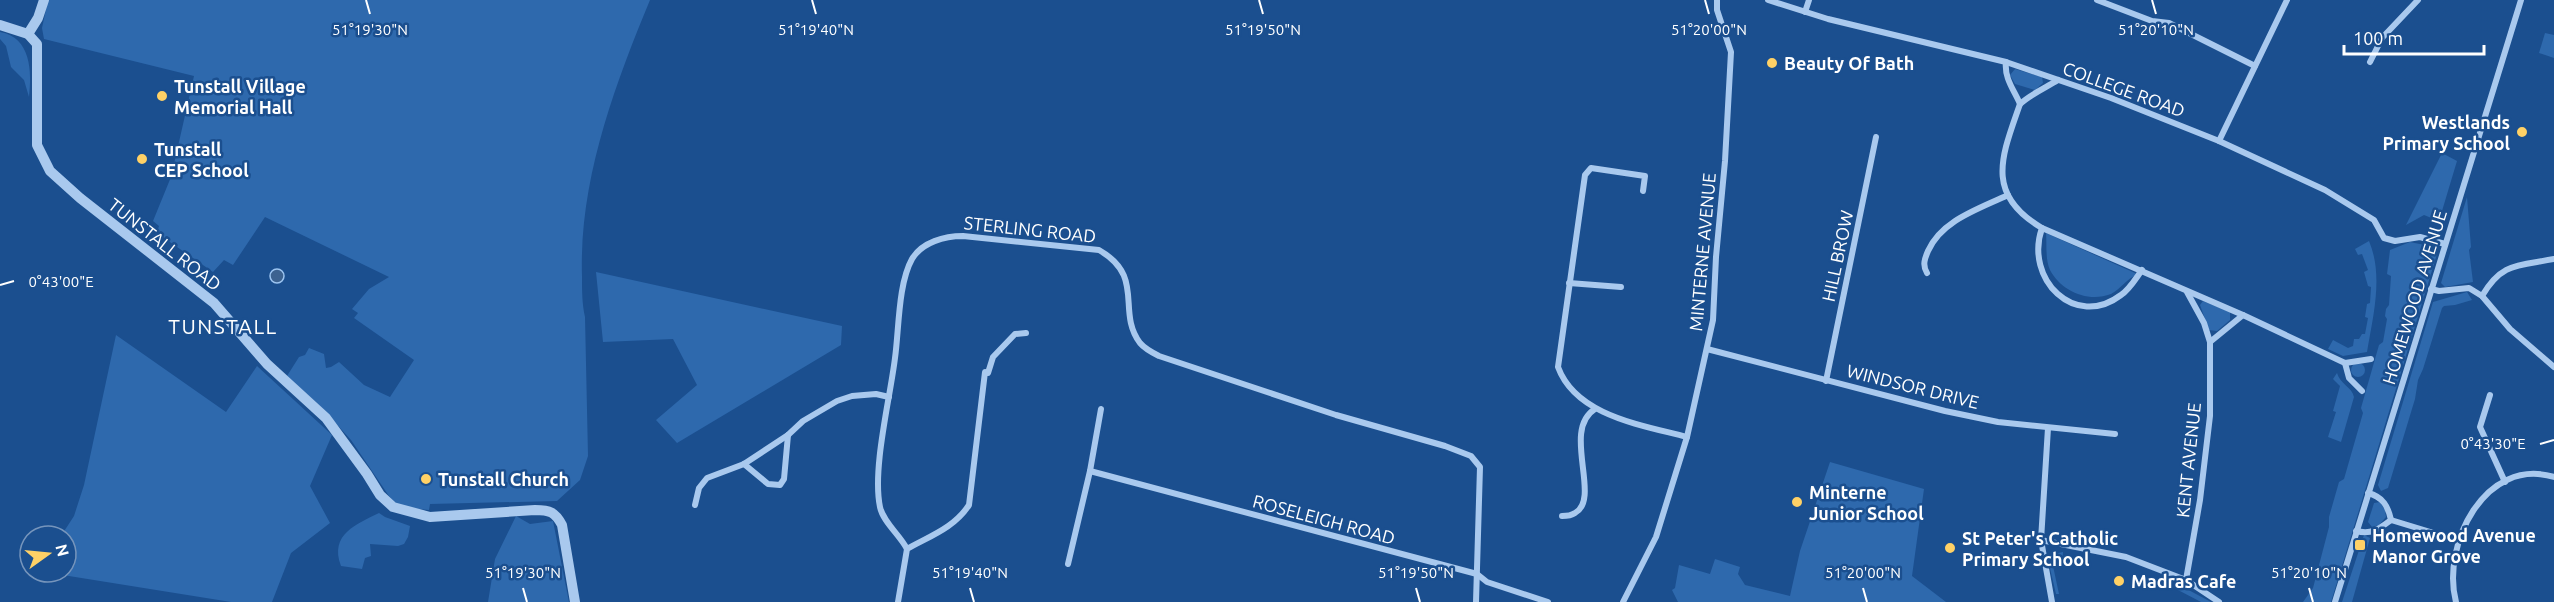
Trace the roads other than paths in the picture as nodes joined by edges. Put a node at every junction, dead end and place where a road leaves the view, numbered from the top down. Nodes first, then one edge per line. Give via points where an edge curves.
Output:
1 (44, 0) edge
2 (1718, 0) edge
3 (1768, 0) edge
4 (1809, 0) edge
5 (2287, 0) edge
6 (2418, 0) edge
7 (2521, 0) edge
8 (2100, 1) edge
9 (2114, 3) edge
10 (1805, 12) junction
11 (0, 25) edge
12 (28, 34) junction
13 (2006, 62) junction
14 (2370, 62) dead end
15 (2255, 66) junction
16 (2058, 80) junction
17 (2020, 104) junction
18 (1876, 137) dead end
19 (2219, 141) junction
20 (1643, 191) dead end
21 (2008, 195) junction
22 (2042, 228) junction
23 (2445, 244) junction
24 (2554, 260) edge
25 (2142, 270) junction
26 (1927, 273) dead end
27 (1569, 283) junction
28 (1622, 287) dead end
29 (2431, 289) junction
30 (2187, 292) junction
31 (2482, 296) junction
32 (2243, 315) junction
33 (1026, 333) dead end
34 (2210, 342) junction
35 (1707, 349) junction
36 (2371, 359) dead end
37 (2345, 363) junction
38 (2554, 367) edge
39 (1826, 381) junction
40 (2361, 391) dead end
41 (2490, 395) dead end
42 (889, 397) junction
43 (1101, 409) dead end
44 (1595, 410) junction
45 (2048, 428) junction
46 (2115, 434) dead end
47 (788, 435) junction
48 (1687, 437) junction
49 (744, 464) junction
50 (1090, 471) junction
51 (2554, 477) edge
52 (2505, 482) junction
53 (2368, 493) junction
54 (695, 505) dead end
55 (1562, 516) dead end
56 (2391, 520) junction
57 (2356, 531) junction
58 (2041, 540) junction
59 (2460, 541) junction
60 (907, 549) junction
61 (1068, 564) dead end
62 (1477, 574) junction
63 (2186, 580) junction
64 (575, 602) edge
65 (898, 602) edge
66 (1476, 602) edge
67 (1548, 602) edge
68 (1623, 602) edge
69 (2052, 602) edge
70 (2219, 602) edge
71 (2335, 602) edge
72 (2456, 602) edge

1 - 12 street
2 - 35 street, MINTERNE AVENUE via 1717,10 1731,52 1713,320
3 - 10 street, COLLEGE ROAD
4 - 10 street
5 - 15 street
6 - 14 street via 2382,38
7 - 23 street, HOMEWOOD AVENUE
8 - 9 street
9 - 15 street via 2152,21 2169,23
10 - 13 street, COLLEGE ROAD
11 - 12 street
12 - 64 street, TUNSTALL ROAD via 37,44 37,145 50,171 214,303 267,364 326,418 380,495 393,507 430,517 535,510 557,515
13 - 16 street, COLLEGE ROAD
13 - 17 street via 2008,81
15 - 19 street
16 - 17 street
16 - 19 street, COLLEGE ROAD
17 - 21 street via 2003,154 2002,176
18 - 39 street, HILL BROW
19 - 23 street, COLLEGE ROAD via 2344,201 2374,220 2384,238 2395,241 2420,237
20 - 27 street via 1645,176 1591,168 1585,175
21 - 22 street via 2023,216
21 - 26 street via 1956,220 1934,237 1925,257
22 - 25 street
22 - 25 street via 2038,247 2042,275 2065,299 2094,305 2112,301 2122,295
23 - 29 street, HOMEWOOD AVENUE
24 - 31 street via 2504,270 2492,279
25 - 30 street
27 - 28 street
27 - 44 street via 1558,367 1575,394
29 - 31 street via 2463,287
29 - 53 street, HOMEWOOD AVENUE
30 - 32 street
30 - 34 street, KENT AVENUE
31 - 38 street via 2510,329
32 - 34 street
32 - 37 street
33 - 60 street via 1014,334 984,372 969,505 942,531
34 - 63 street, KENT AVENUE via 2207,452
35 - 39 street, WINDSOR DRIVE
35 - 48 street, MINTERNE AVENUE
36 - 37 street
37 - 40 street via 2349,378
39 - 45 street, WINDSOR DRIVE via 1976,418
41 - 52 street via 2480,428
42 - 47 street via 876,394 837,401
42 - 60 street, STERLING ROAD via 878,472 880,509
42 - 62 street, STERLING ROAD via 898,315 909,266 926,246 946,236 963,236 1099,250 1125,275 1130,313 1140,342 1159,356 1336,415 1445,446 1477,461
43 - 50 street
44 - 48 street
44 - 55 street via 1586,415 1582,424 1582,507
45 - 46 street, WINDSOR DRIVE
45 - 58 street
47 - 49 street
47 - 49 street via 784,479 780,485 768,484
48 - 68 street, MINTERNE AVENUE via 1656,537
49 - 54 street via 707,478 699,488
50 - 61 street
50 - 62 street, ROSELEIGH ROAD
51 - 52 street via 2532,474
52 - 59 street via 2490,489 2479,501
53 - 56 street via 2381,498
53 - 57 street, HOMEWOOD AVENUE
56 - 57 street via 2374,532
56 - 59 street
57 - 71 street, HOMEWOOD AVENUE
58 - 63 street via 2126,557
58 - 69 street
59 - 72 street via 2452,574
60 - 65 street
62 - 66 street, STERLING ROAD
62 - 67 street, ROSELEIGH ROAD via 1487,582
63 - 70 street

